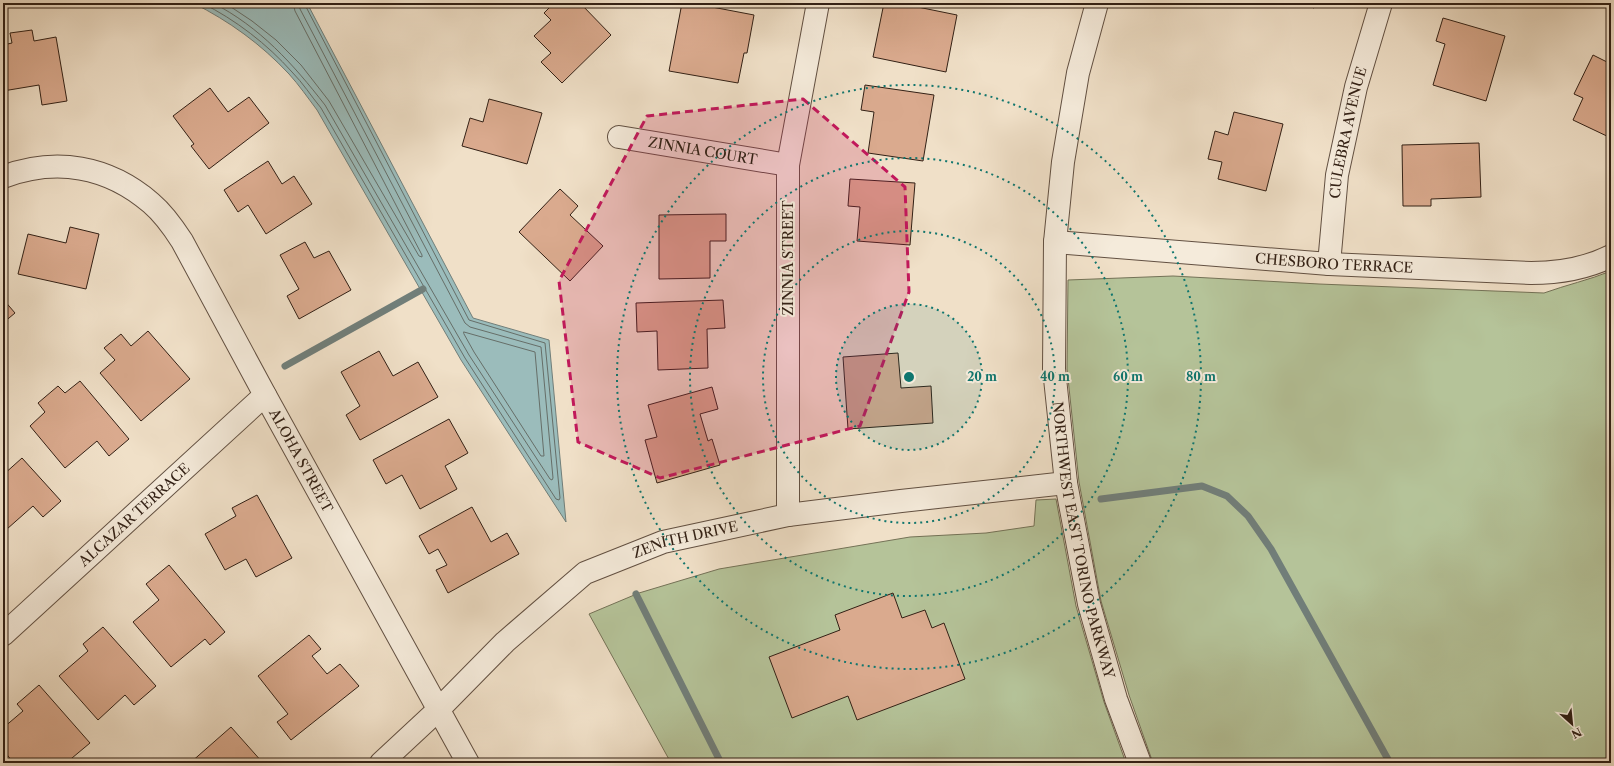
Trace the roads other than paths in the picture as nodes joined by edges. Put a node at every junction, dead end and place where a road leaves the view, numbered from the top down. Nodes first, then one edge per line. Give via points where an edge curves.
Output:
1 (818, 3) edge
2 (1097, 3) edge
3 (1381, 3) edge
4 (618, 137) dead end
5 (788, 165) junction
6 (3, 177) edge
7 (1055, 242) junction
8 (1611, 256) edge
9 (1329, 264) junction
10 (266, 395) junction
11 (1066, 484) junction
12 (788, 515) junction
13 (3, 636) edge
14 (438, 710) junction
15 (381, 763) edge
16 (468, 763) edge
17 (1140, 763) edge

1 - 5 street, ZINNIA STREET
2 - 7 street, NORTHWEST EAST TORINO PARKWAY via 1077,81 1063,162
3 - 9 street, CULEBRA AVENUE via 1356,87 1337,175
4 - 5 street, ZINNIA COURT
5 - 12 street, ZINNIA STREET
6 - 10 street, ALOHA STREET via 32,168 50,166 95,171 133,189 152,203 178,235
7 - 9 street, CHESBORO TERRACE
7 - 11 street, NORTHWEST EAST TORINO PARKWAY via 1054,369
8 - 9 street, CHESBORO TERRACE via 1589,265 1551,273
10 - 13 street, ALCAZAR TERRACE
10 - 14 street, ALOHA STREET
11 - 12 street, ZENITH DRIVE
11 - 17 street, NORTHWEST EAST TORINO PARKWAY via 1089,604 1116,699
12 - 14 street, ZENITH DRIVE via 663,542 586,573 505,642
14 - 15 street, ZENITH DRIVE
14 - 16 street, ALOHA STREET

